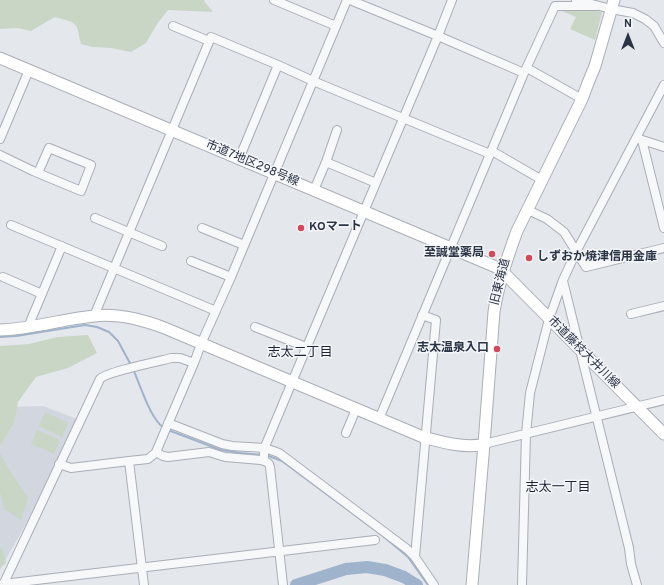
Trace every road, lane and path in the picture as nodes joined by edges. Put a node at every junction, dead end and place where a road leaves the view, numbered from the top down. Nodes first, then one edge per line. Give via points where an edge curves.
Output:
1 (274, 0) edge
2 (348, 0) edge
3 (452, 0) edge
4 (576, 0) edge
5 (613, 4) edge
6 (596, 6) junction
7 (173, 26) dead end
8 (336, 26) junction
9 (654, 26) junction
10 (664, 35) edge
11 (438, 36) junction
12 (209, 41) junction
13 (664, 43) edge
14 (0, 58) edge
15 (278, 65) junction
16 (29, 70) junction
17 (526, 70) junction
18 (313, 81) junction
19 (664, 85) edge
20 (582, 99) junction
21 (403, 118) junction
22 (171, 130) junction
23 (337, 130) dead end
24 (639, 139) junction
25 (0, 140) edge
26 (664, 147) edge
27 (491, 153) junction
28 (0, 155) edge
29 (239, 159) junction
30 (326, 162) junction
31 (38, 173) junction
32 (274, 173) junction
33 (542, 180) junction
34 (376, 183) junction
35 (314, 190) junction
36 (528, 210) junction
37 (364, 211) junction
38 (95, 218) dead end
39 (11, 225) dead end
40 (202, 228) dead end
41 (664, 228) edge
42 (128, 232) junction
43 (244, 245) junction
44 (62, 246) junction
45 (162, 246) dead end
46 (451, 247) junction
47 (664, 248) edge
48 (576, 252) junction
49 (191, 261) dead end
50 (114, 268) junction
51 (502, 271) junction
52 (3, 277) dead end
53 (231, 277) junction
54 (563, 280) junction
55 (42, 294) junction
56 (664, 306) edge
57 (216, 311) junction
58 (631, 314) dead end
59 (422, 315) junction
60 (94, 316) junction
61 (549, 319) junction
62 (255, 326) dead end
63 (28, 327) junction
64 (0, 330) edge
65 (201, 344) junction
66 (306, 347) junction
67 (581, 350) junction
68 (194, 363) junction
69 (292, 382) junction
70 (664, 400) edge
71 (636, 407) junction
72 (356, 409) junction
73 (597, 417) junction
74 (379, 419) junction
75 (167, 424) junction
76 (346, 433) dead end
77 (526, 434) junction
78 (664, 434) edge
79 (425, 437) junction
80 (484, 444) junction
81 (265, 449) junction
82 (156, 452) junction
83 (129, 461) junction
84 (264, 461) junction
85 (59, 464) junction
86 (375, 540) dead end
87 (280, 551) junction
88 (415, 557) junction
89 (142, 567) junction
90 (2, 585) edge
91 (144, 585) edge
92 (283, 585) edge
93 (434, 585) edge
94 (472, 585) edge
95 (522, 585) edge
96 (637, 585) edge

1 - 8 street
2 - 8 street
2 - 11 street
3 - 11 street
4 - 6 street
5 - 6 street
5 - 9 street
5 - 20 street, 旧東海道 via 595,66
6 - 17 street via 555,6
7 - 12 street
8 - 18 street
9 - 10 street
9 - 13 street
11 - 17 street
11 - 21 street
12 - 15 street via 211,37
12 - 22 street
14 - 16 street, 市道7地区298号線
15 - 18 street
15 - 29 street
16 - 22 street, 市道7地区298号線
16 - 25 street
17 - 20 street
17 - 27 street
18 - 21 street
18 - 32 street
19 - 24 street
20 - 33 street, 旧東海道
21 - 27 street
21 - 34 street
22 - 29 street, 市道7地区298号線
22 - 42 street
23 - 30 street
24 - 26 street
24 - 41 street
24 - 48 street
27 - 33 street
27 - 46 street
28 - 31 street
29 - 32 street, 市道7地区298号線
30 - 34 street
30 - 35 street
31 - 31 street via 49,148 91,165 81,191
32 - 35 street, 市道7地区298号線
32 - 43 street
33 - 36 street, 旧東海道
34 - 37 street
35 - 37 street, 市道7地区298号線
36 - 48 street via 547,219 564,232
36 - 51 street, 旧東海道
37 - 46 street, 市道7地区298号線
37 - 66 street
38 - 42 street
39 - 44 street
40 - 43 street
42 - 45 street
42 - 50 street
43 - 53 street
44 - 50 street
44 - 55 street
46 - 51 street, 市道7地区298号線
46 - 59 street
47 - 48 street via 586,266
48 - 54 street
49 - 53 street
50 - 57 street
50 - 60 street
51 - 61 street, 市道藤枝大井川線
51 - 80 street, 旧東海道 via 494,312
52 - 55 street
53 - 57 street
54 - 61 street
54 - 67 street
55 - 63 street
56 - 58 street
57 - 65 street
59 - 74 street
59 - 79 street via 436,320
60 - 63 street
60 - 65 street via 140,319
61 - 67 street, 市道藤枝大井川線
61 - 77 street via 530,393
62 - 66 street
63 - 64 street
65 - 68 street
65 - 69 street
66 - 69 street
67 - 71 street, 市道藤枝大井川線
67 - 73 street
68 - 75 street
68 - 85 street via 172,358 102,376
69 - 72 street
69 - 81 street
70 - 71 street
71 - 73 street
71 - 78 street, 市道藤枝大井川線
72 - 74 street
72 - 76 street
73 - 77 street
73 - 96 street
74 - 79 street
75 - 81 street via 222,444
75 - 82 street
77 - 80 street
77 - 95 street
79 - 80 street via 476,446
79 - 88 street
80 - 94 street, 旧東海道
81 - 84 street
81 - 88 street via 288,459
82 - 83 street via 148,458
82 - 84 street via 168,457 209,452 225,457
83 - 85 street via 71,468
83 - 89 street
84 - 87 street via 269,463 270,467
85 - 90 street
86 - 87 street
87 - 89 street
87 - 92 street
88 - 93 street
89 - 90 street
89 - 91 street

